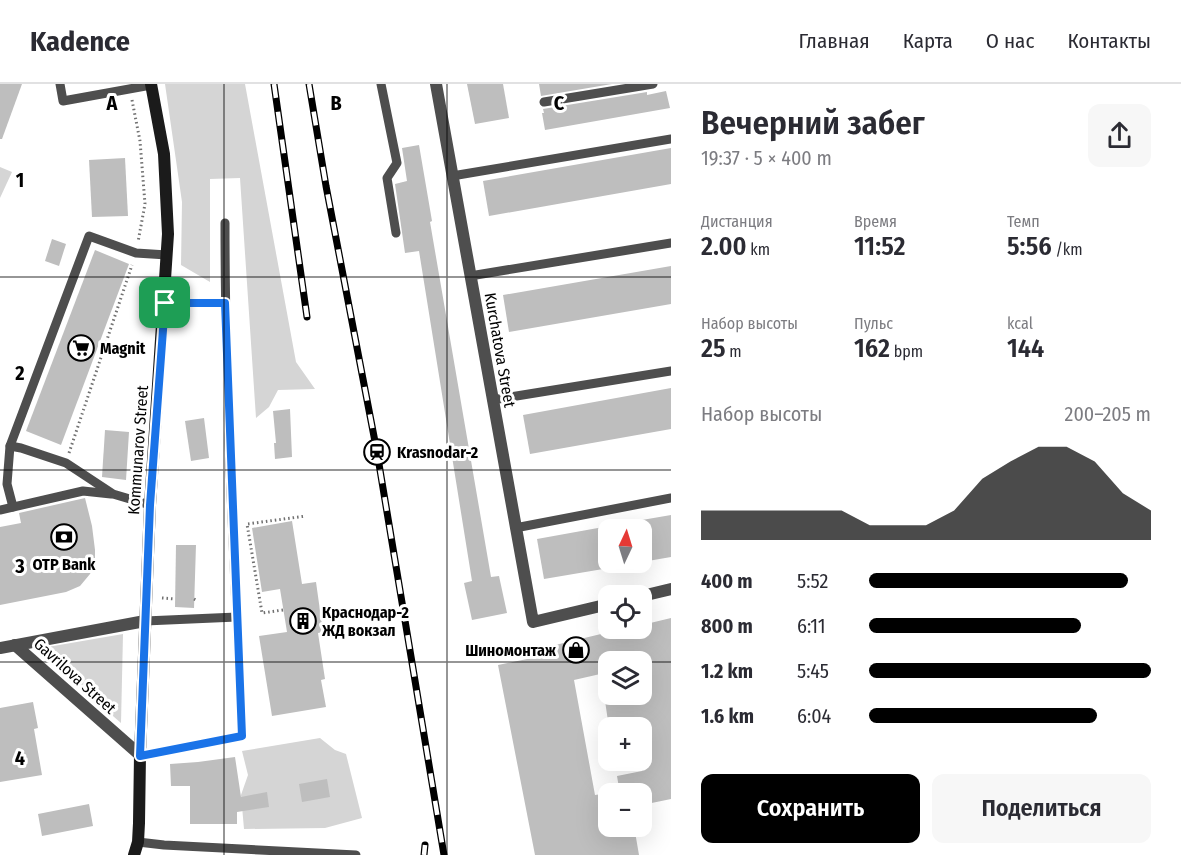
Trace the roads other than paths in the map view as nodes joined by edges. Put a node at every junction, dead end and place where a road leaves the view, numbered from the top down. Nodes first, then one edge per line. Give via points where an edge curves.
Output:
1 (60, 84) edge
2 (381, 84) edge
3 (436, 84) edge
4 (653, 84) edge
5 (151, 85) edge
6 (544, 102) dead end
7 (671, 139) edge
8 (452, 176) junction
9 (225, 223) dead end
10 (396, 233) dead end
11 (671, 243) edge
12 (167, 255) junction
13 (470, 276) junction
14 (165, 303) junction
15 (225, 303) junction
16 (671, 371) edge
17 (492, 400) junction
18 (10, 446) junction
19 (4, 484) edge
20 (113, 494) junction
21 (671, 498) edge
22 (150, 505) junction
23 (13, 507) junction
24 (0, 510) edge
25 (515, 528) junction
26 (671, 589) edge
27 (652, 594) edge
28 (598, 606) edge
29 (237, 617) junction
30 (145, 621) junction
31 (15, 645) junction
32 (0, 648) edge
33 (140, 756) junction
34 (138, 842) junction
35 (134, 855) edge
36 (356, 855) edge

1 - 5 lane via 63,101
2 - 10 lane via 397,163 387,178
3 - 8 street, Kurchatova Street
4 - 6 lane
5 - 12 main road, Kommunarov Street via 164,154
7 - 8 lane
8 - 13 street, Kurchatova Street
9 - 15 lane
11 - 13 lane
12 - 14 main road, Kommunarov Street
12 - 18 lane via 136,254 89,236
13 - 17 street, Kurchatova Street
14 - 15 lane
14 - 22 main road, Kommunarov Street
15 - 29 lane
16 - 17 lane
17 - 25 street, Kurchatova Street
18 - 19 lane
18 - 20 lane via 66,463
19 - 23 lane
20 - 22 lane
20 - 23 lane via 83,491
21 - 25 lane
22 - 30 main road, Kommunarov Street
23 - 24 lane
25 - 28 street, Kurchatova Street via 533,622
26 - 27 street
29 - 30 lane
29 - 33 lane via 242,736
30 - 31 street, Gavrilova Street
30 - 33 main road, Kommunarov Street
31 - 32 street, Gavrilova Street
31 - 33 street, Gavrilova Street
33 - 34 main road, Kommunarov Street
34 - 35 main road, Kommunarov Street
34 - 36 lane

